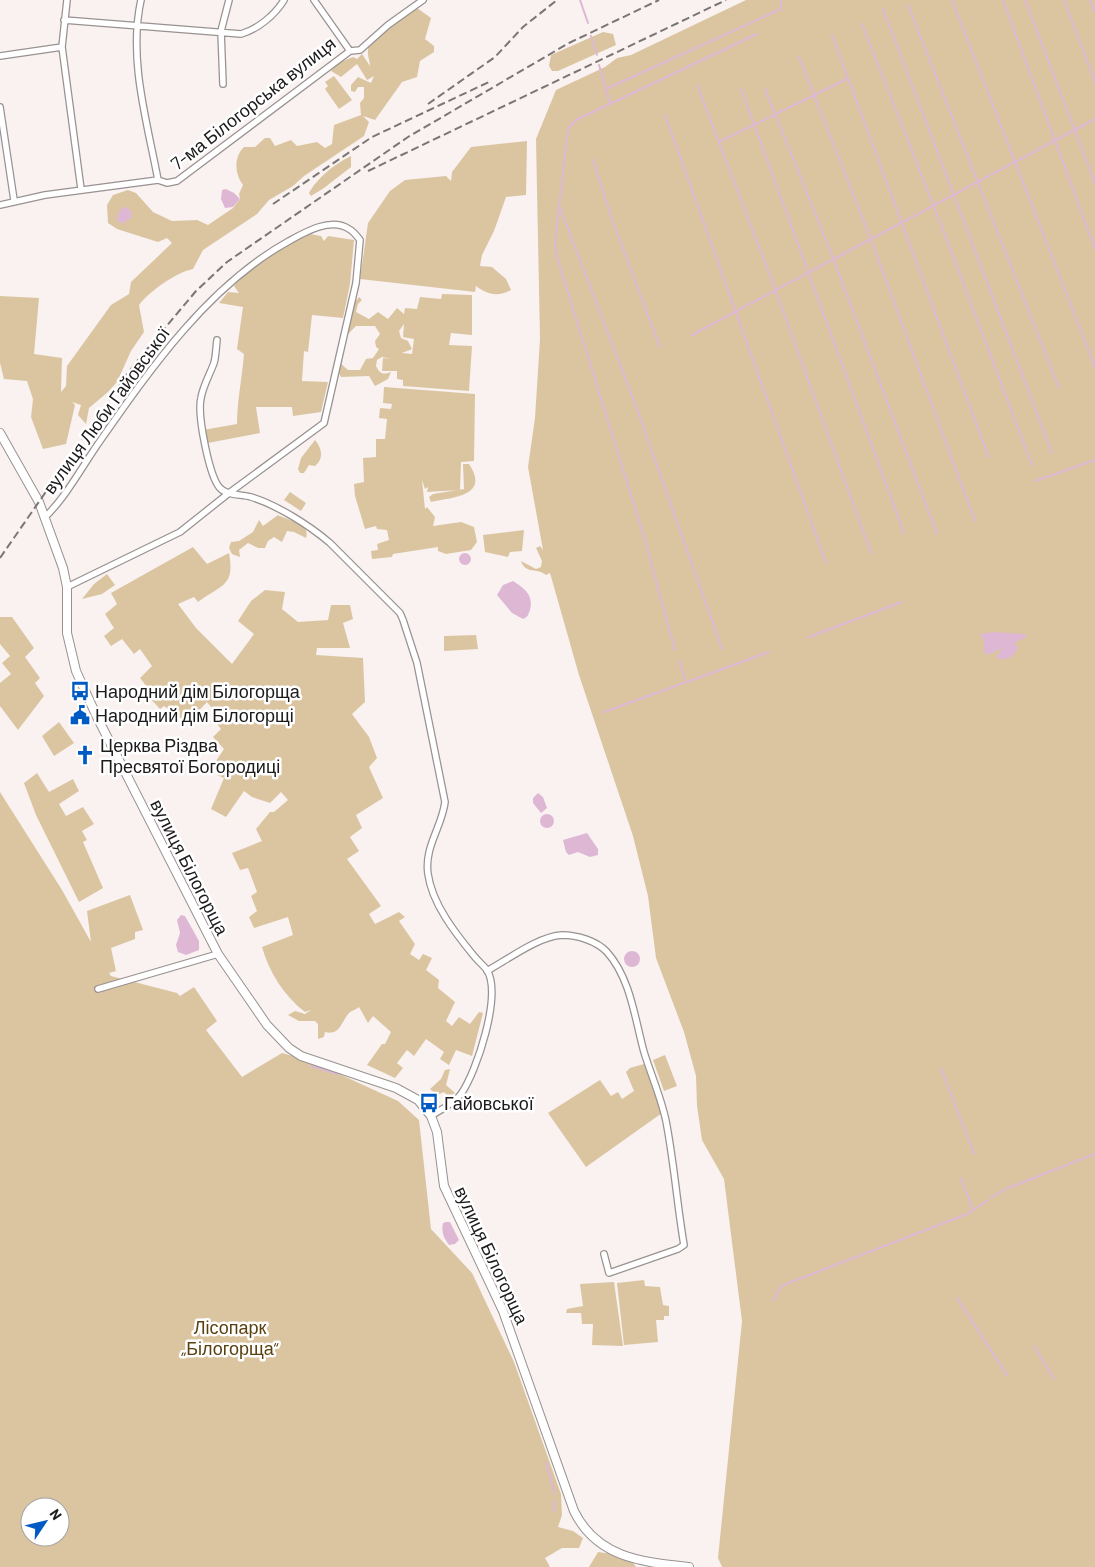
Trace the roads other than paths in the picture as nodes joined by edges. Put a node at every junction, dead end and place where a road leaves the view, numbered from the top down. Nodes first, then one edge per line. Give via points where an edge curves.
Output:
1 (67, 0) edge
2 (140, 0) edge
3 (229, 0) edge
4 (284, 0) edge
5 (314, 0) edge
6 (423, 0) edge
7 (64, 20) junction
8 (136, 27) junction
9 (220, 31) junction
10 (62, 47) junction
11 (350, 51) junction
12 (0, 56) edge
13 (223, 84) dead end
14 (0, 107) edge
15 (158, 180) junction
16 (81, 189) junction
17 (14, 200) junction
18 (0, 205) edge
19 (217, 340) dead end
20 (0, 433) edge
21 (229, 493) junction
22 (44, 518) junction
23 (67, 587) junction
24 (218, 954) junction
25 (487, 971) junction
26 (98, 989) dead end
27 (431, 1116) junction
28 (604, 1254) dead end
29 (690, 1567) edge

1 - 7 street
2 - 8 street
3 - 9 street
4 - 9 street via 275,12 248,32
5 - 11 street, 7-ма Білогорська вулиця
6 - 11 street via 360,50
7 - 8 street
7 - 10 street
8 - 9 street
8 - 15 street via 138,67
9 - 13 street
10 - 12 street
10 - 16 street
11 - 15 street, 7-ма Білогорська вулиця via 176,181
14 - 17 street
15 - 16 street, 7-ма Білогорська вулиця
16 - 17 street, 7-ма Білогорська вулиця
17 - 18 street, 7-ма Білогорська вулиця
19 - 21 street via 215,360 200,398 201,426 204,446 219,487
20 - 22 street, вулиця Білогорща via 26,477
21 - 22 street, вулиця Люби Гайовської via 324,424 356,283 360,240 349,228 338,225 316,227 271,250 244,270 182,332 152,368
21 - 23 street, вулиця Люби Гайовської via 180,532
21 - 25 street via 265,503 318,533 400,612 417,663 446,802 429,848 428,874 434,895 452,927
22 - 23 street, вулиця Білогорща
23 - 24 street, вулиця Білогорща via 67,632 76,671 170,864
24 - 26 street, вулиця Білогорща
24 - 27 street, вулиця Білогорща via 258,1013 289,1048 301,1056 396,1088 418,1100
25 - 27 street via 490,1015 472,1076 461,1095
25 - 28 street via 555,936 578,937 608,952 621,976 666,1120 684,1245 610,1273
27 - 29 street, вулиця Білогорща via 437,1132 444,1186 503,1311 581,1526 606,1549 630,1557

